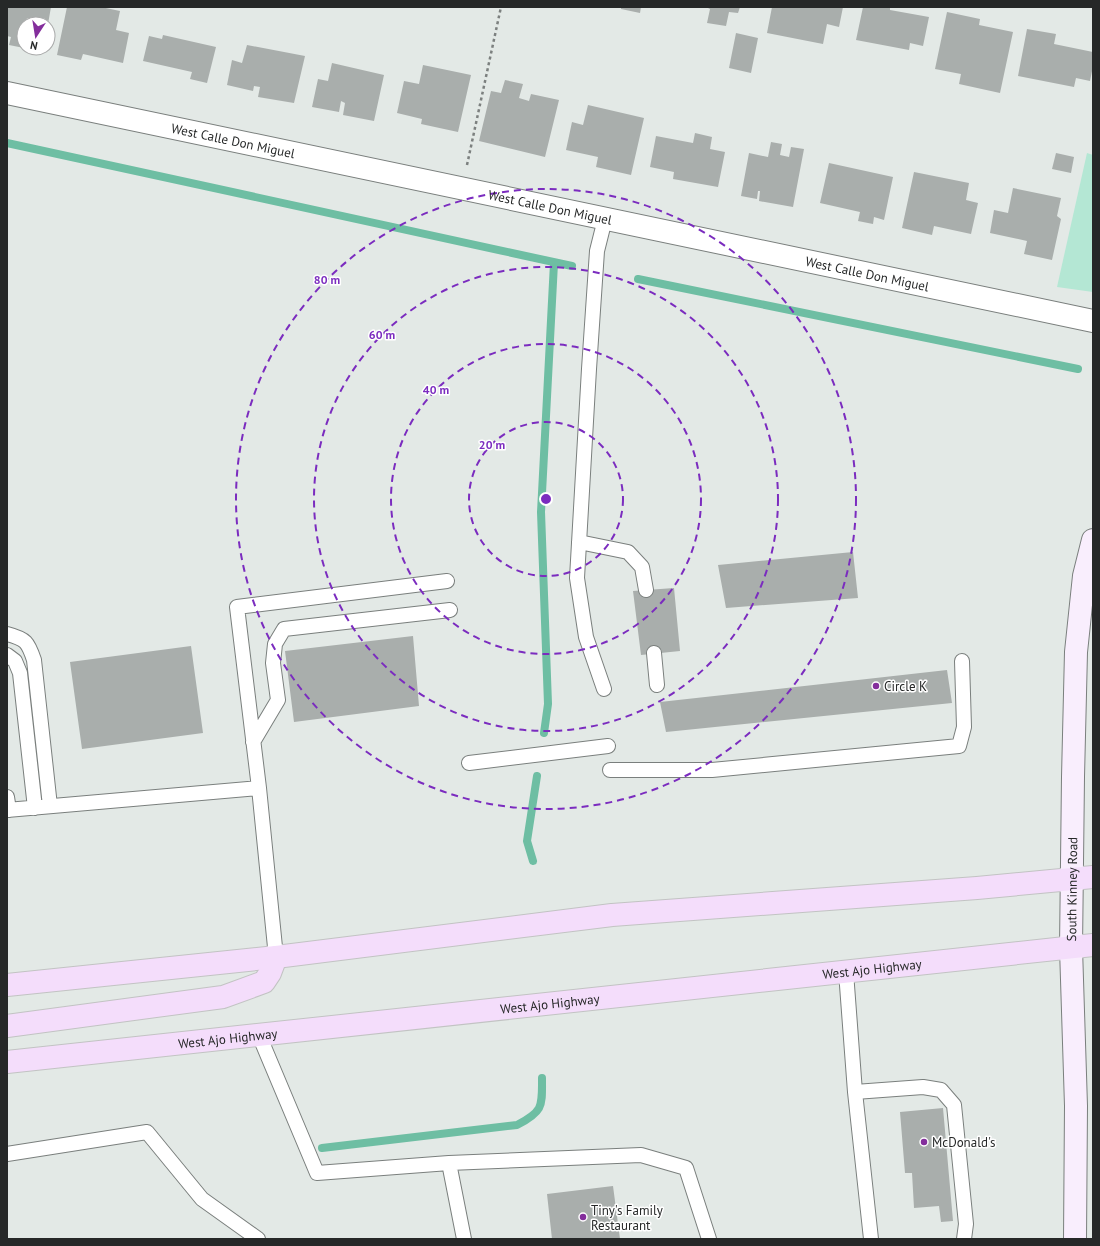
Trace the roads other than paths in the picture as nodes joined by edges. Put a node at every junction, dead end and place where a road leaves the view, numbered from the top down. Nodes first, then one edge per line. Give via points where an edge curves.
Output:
1 (7, 93) edge
2 (606, 219) junction
3 (1093, 321) edge
4 (1093, 540) edge
5 (579, 542) junction
6 (447, 581) dead end
7 (646, 590) dead end
8 (450, 610) dead end
9 (7, 634) edge
10 (654, 653) dead end
11 (7, 656) edge
12 (962, 661) dead end
13 (657, 685) dead end
14 (604, 689) dead end
15 (253, 742) junction
16 (608, 746) dead end
17 (469, 763) dead end
18 (610, 770) dead end
19 (259, 788) junction
20 (8, 806) edge
21 (50, 806) junction
22 (35, 808) junction
23 (1093, 877) edge
24 (1072, 878) junction
25 (1093, 945) edge
26 (1071, 948) junction
27 (276, 957) junction
28 (846, 972) junction
29 (7, 985) edge
30 (7, 1026) edge
31 (260, 1035) junction
32 (7, 1062) edge
33 (855, 1092) junction
34 (7, 1154) edge
35 (449, 1163) junction
36 (258, 1239) edge
37 (464, 1239) edge
38 (709, 1239) edge
39 (871, 1239) edge
40 (964, 1239) edge
41 (1075, 1239) edge

1 - 2 street, West Calle Don Miguel
2 - 3 street, West Calle Don Miguel
2 - 5 lane via 597,251
4 - 24 main road, South Kinney Road via 1084,576 1076,652
5 - 7 lane via 628,552 642,567
5 - 14 lane via 577,578 586,637
6 - 15 lane via 237,607
8 - 15 lane via 284,629 275,644 273,663 278,700
9 - 21 lane via 29,645 34,660
10 - 13 lane
11 - 22 lane via 15,661 20,673
12 - 18 lane via 964,727 958,746 712,770
15 - 19 lane
16 - 17 lane
19 - 21 lane
19 - 27 lane
20 - 22 lane
21 - 22 lane
23 - 24 main road
24 - 26 main road, South Kinney Road
24 - 27 main road via 977,888 612,915
25 - 26 main road, West Ajo Highway
26 - 28 main road, West Ajo Highway
26 - 41 main road, South Kinney Road via 1076,1106
27 - 29 main road
27 - 30 main road via 264,982 224,997
28 - 31 main road, West Ajo Highway
28 - 33 lane
31 - 32 main road, West Ajo Highway
31 - 35 lane via 317,1173
33 - 39 lane
33 - 40 lane via 923,1087 942,1090 954,1105 966,1224
34 - 36 lane via 147,1132 202,1199
35 - 37 lane
35 - 38 lane via 641,1155 686,1168

